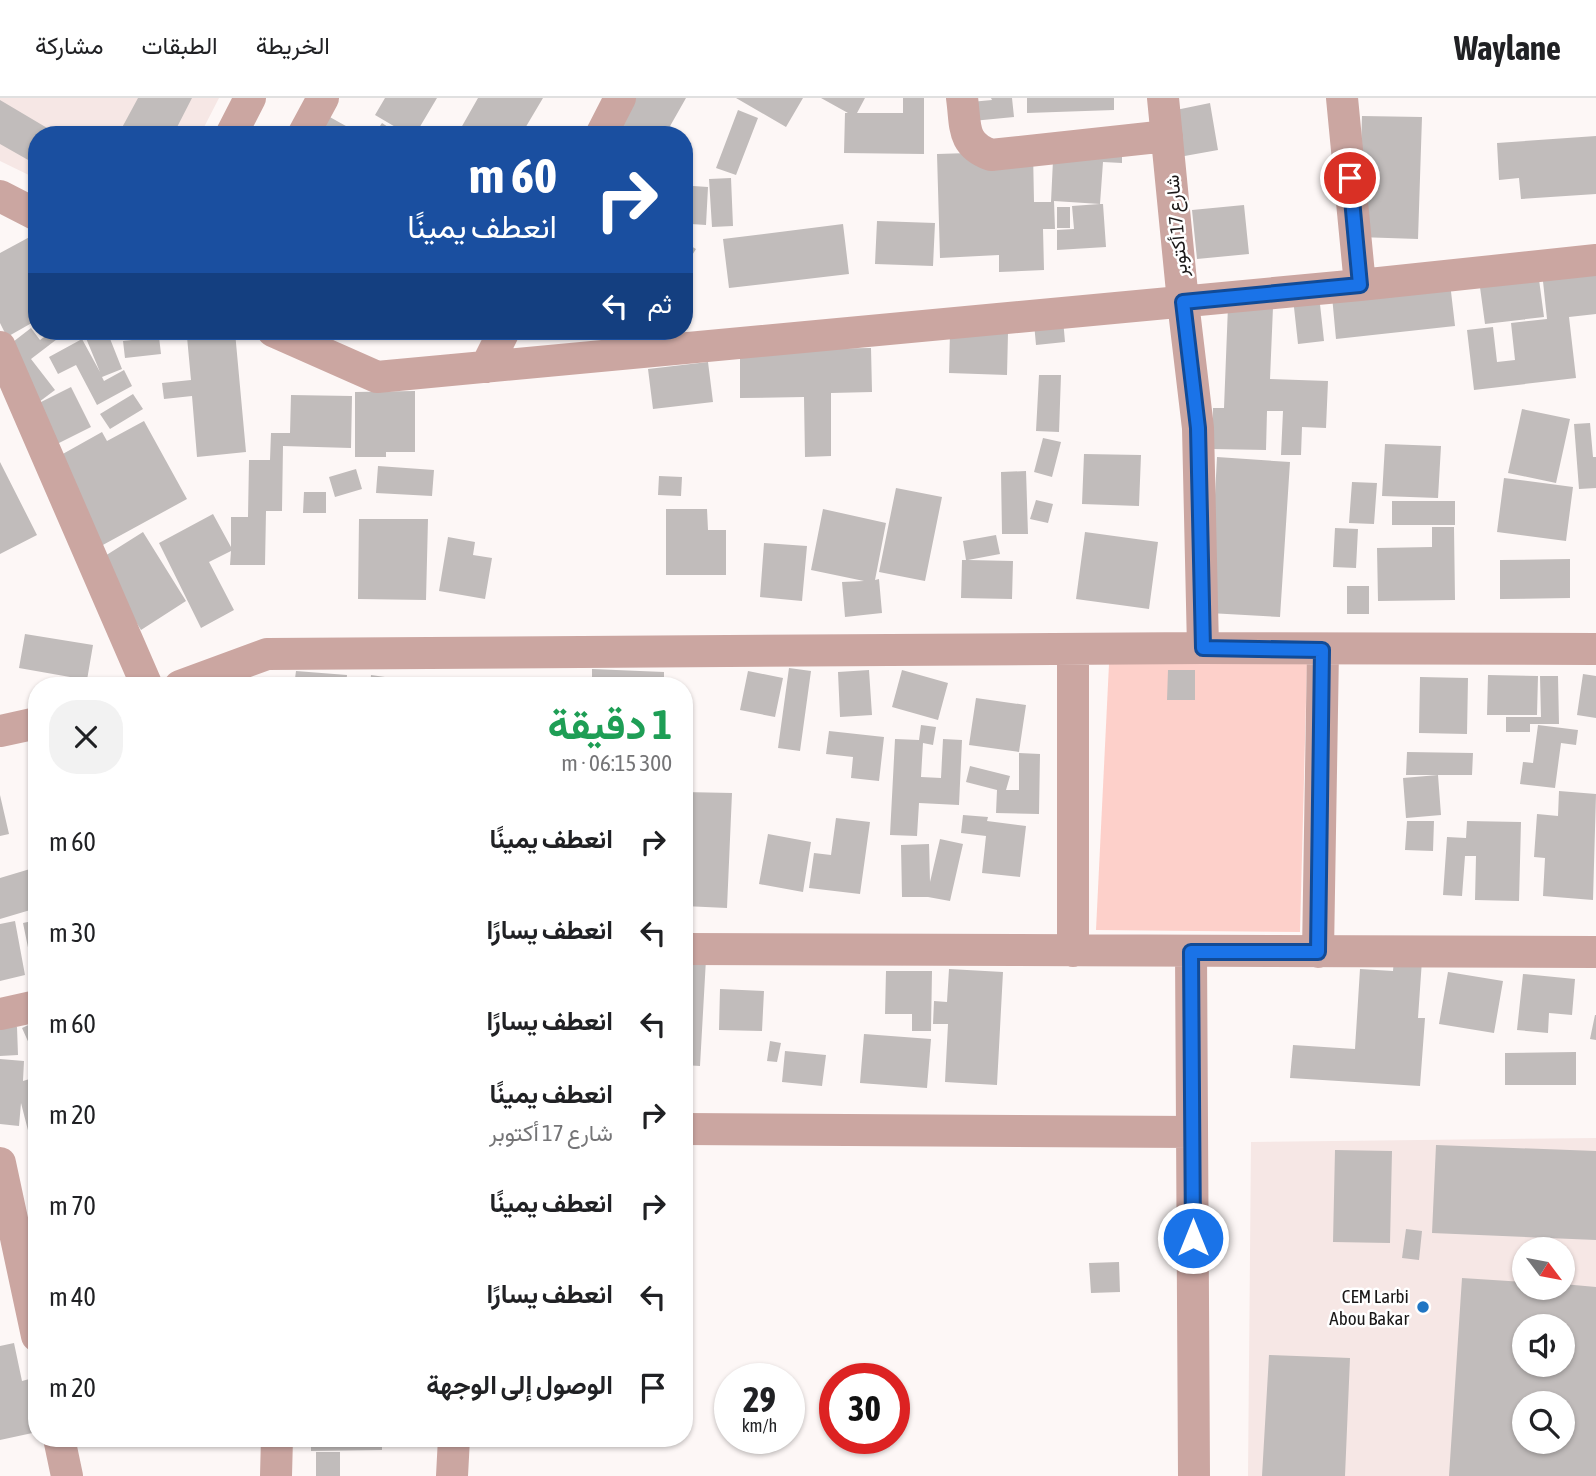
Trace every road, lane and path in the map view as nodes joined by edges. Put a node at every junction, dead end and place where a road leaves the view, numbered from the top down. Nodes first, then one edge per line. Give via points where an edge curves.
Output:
1 (250, 98) edge
2 (323, 98) edge
3 (620, 98) edge
4 (962, 98) edge
5 (1163, 98) edge
6 (1342, 98) edge
7 (236, 126) edge
8 (308, 126) edge
9 (606, 126) edge
10 (1167, 136) junction
11 (0, 195) edge
12 (28, 210) edge
13 (1596, 260) edge
14 (1360, 285) junction
15 (1183, 302) junction
16 (293, 340) edge
17 (500, 340) edge
18 (0, 347) edge
19 (486, 367) junction
20 (1203, 648) junction
21 (1596, 649) edge
22 (1073, 650) junction
23 (1322, 650) junction
24 (143, 677) edge
25 (204, 677) edge
26 (28, 725) edge
27 (0, 731) edge
28 (693, 948) edge
29 (1073, 951) junction
30 (1191, 952) junction
31 (1318, 952) junction
32 (1596, 952) edge
33 (28, 1008) edge
34 (0, 1014) edge
35 (693, 1129) edge
36 (1192, 1132) junction
37 (0, 1163) edge
38 (15, 1202) edge
39 (28, 1281) edge
40 (61, 1447) edge
41 (277, 1447) edge
42 (454, 1447) edge
43 (66, 1476) edge
44 (276, 1476) edge
45 (452, 1476) edge
46 (1194, 1476) edge

1 - 7 street
2 - 8 street
3 - 9 street
4 - 10 street via 968,140 992,155
5 - 10 street, شارع 17 أكتوبر
6 - 14 street
10 - 15 street, شارع 17 أكتوبر
11 - 12 street
13 - 14 street
14 - 15 street
15 - 19 street
15 - 20 street, شارع 17 أكتوبر via 1198,428
16 - 19 street via 377,377
17 - 19 street
18 - 24 street
20 - 22 street
20 - 23 street
21 - 23 street
22 - 25 street via 267,654
22 - 29 street
23 - 31 street
26 - 27 street
28 - 29 street
29 - 30 street
30 - 31 street
30 - 36 street
31 - 32 street
33 - 34 street
35 - 36 street
36 - 46 street
37 - 38 street
38 - 39 street
40 - 43 street
41 - 44 street
42 - 45 street

